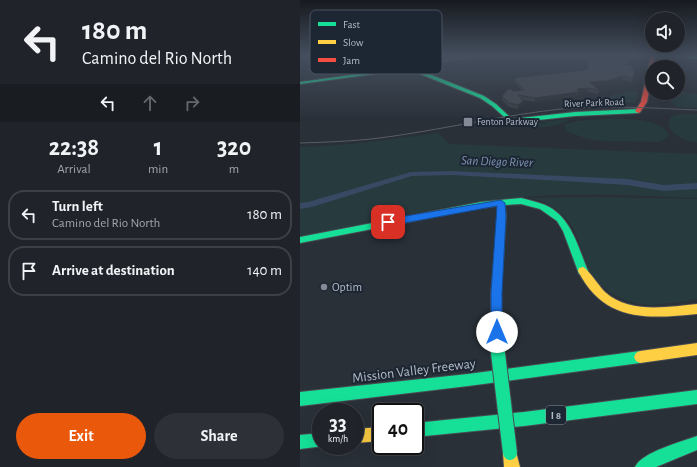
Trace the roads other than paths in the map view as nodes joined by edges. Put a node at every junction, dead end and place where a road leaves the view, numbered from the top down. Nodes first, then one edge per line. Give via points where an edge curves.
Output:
1 (333, 77) edge
2 (438, 77) edge
3 (649, 77) edge
4 (300, 82) edge
5 (501, 203) junction
6 (300, 240) edge
7 (697, 309) edge
8 (697, 349) edge
9 (697, 397) edge
10 (300, 399) edge
11 (424, 429) edge
12 (312, 441) edge
13 (300, 442) edge
14 (697, 443) edge
15 (512, 467) edge
16 (643, 467) edge

1 - 4 main road
2 - 3 main road, River Park Road via 494,101 515,121 575,114 638,112 644,102
5 - 6 main road
5 - 7 main road via 528,203 557,216 569,235 586,279 602,295 618,305 653,314
5 - 15 main road, bridge via 496,293 497,345
8 - 10 main road, Mission Valley Freeway via 468,380
9 - 11 main road, I 8
12 - 13 main road
14 - 16 main road

